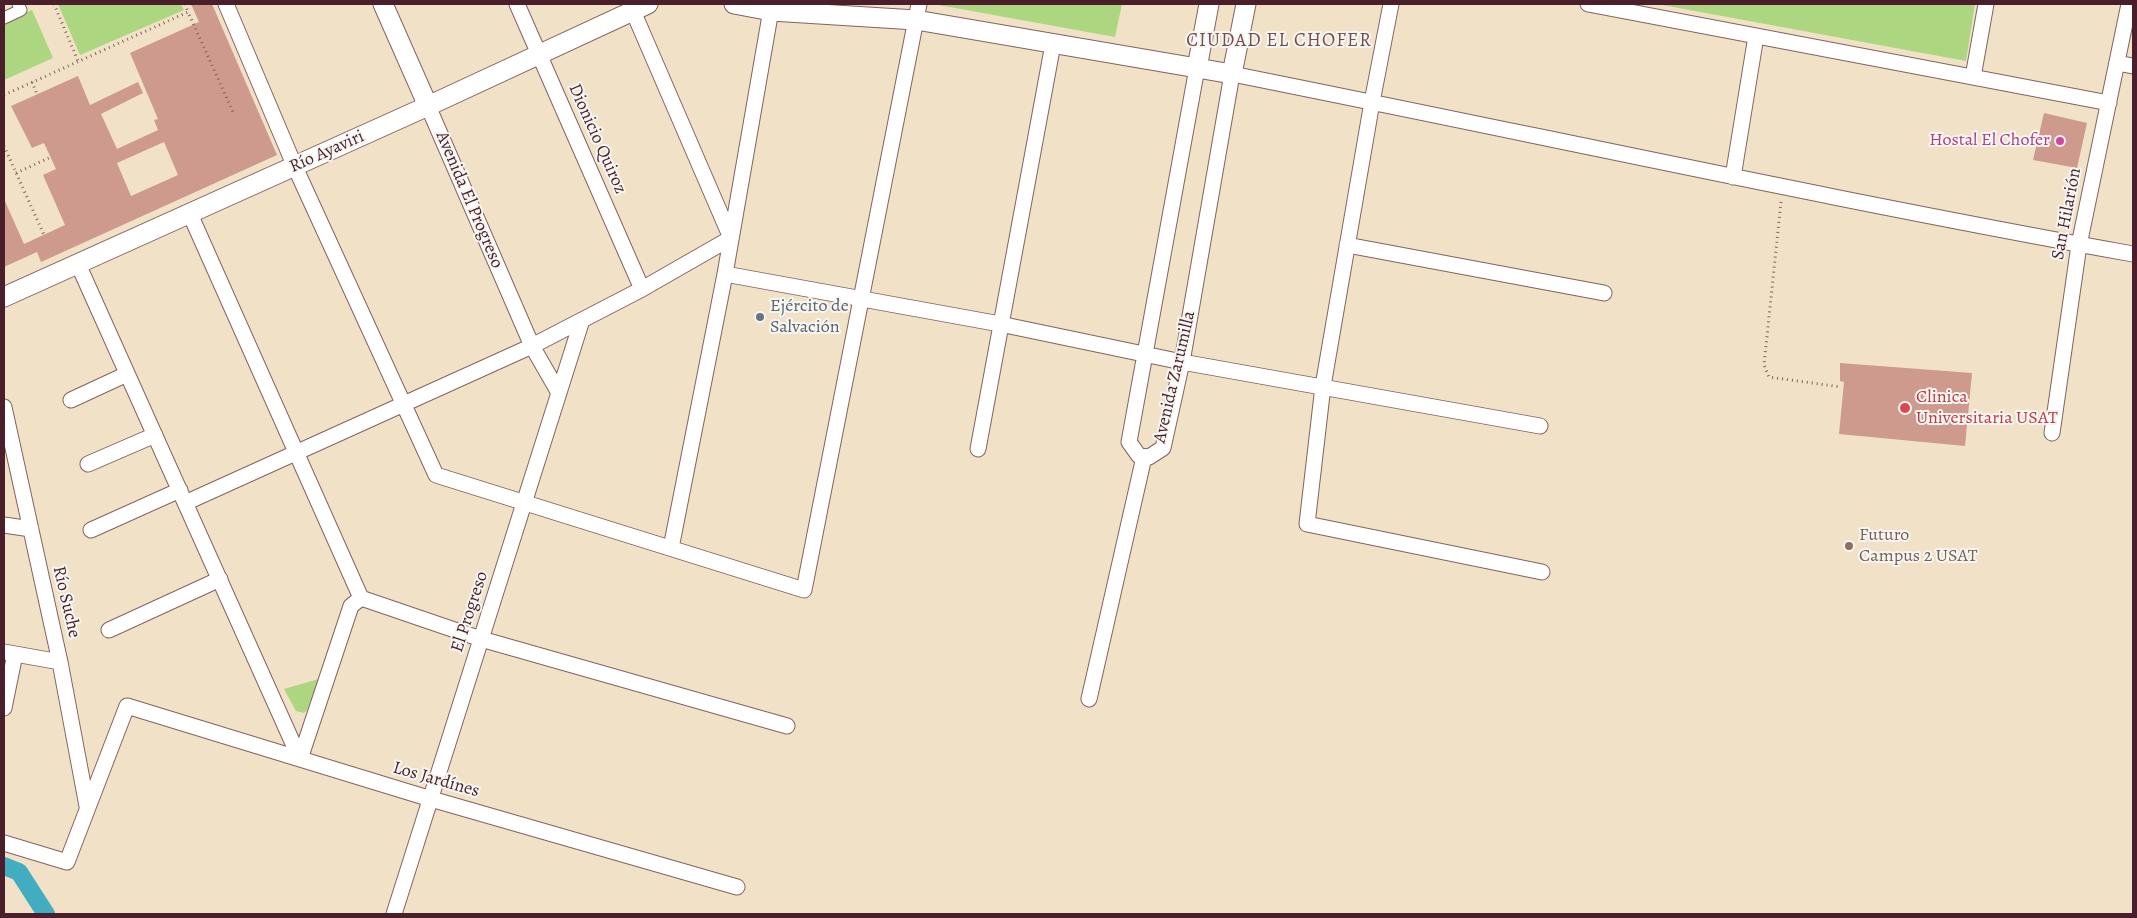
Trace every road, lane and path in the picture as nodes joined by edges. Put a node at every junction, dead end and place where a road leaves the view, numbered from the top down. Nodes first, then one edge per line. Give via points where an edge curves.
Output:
1 (18, 4) edge
2 (54, 4) edge
3 (185, 4) edge
4 (226, 4) edge
5 (383, 4) edge
6 (517, 4) edge
7 (734, 4) edge
8 (1209, 4) edge
9 (1246, 4) edge
10 (1391, 4) edge
11 (1588, 4) edge
12 (1986, 4) edge
13 (2129, 4) edge
14 (640, 7) edge
15 (771, 7) edge
16 (188, 12) junction
17 (918, 12) edge
18 (4, 18) edge
19 (1756, 36) junction
20 (1053, 44) junction
21 (539, 55) junction
22 (78, 61) junction
23 (2117, 63) junction
24 (2133, 66) edge
25 (1197, 68) junction
26 (1232, 74) junction
27 (1973, 77) junction
28 (32, 82) junction
29 (37, 94) dead end
30 (4, 95) edge
31 (1372, 102) junction
32 (2109, 103) junction
33 (428, 106) junction
34 (233, 112) dead end
35 (4, 146) edge
36 (51, 157) dead end
37 (295, 167) junction
38 (16, 172) junction
39 (1733, 177) junction
40 (1781, 187) junction
41 (190, 214) junction
42 (44, 235) dead end
43 (731, 238) junction
44 (1347, 245) junction
45 (2079, 245) junction
46 (2133, 254) edge
47 (78, 264) junction
48 (725, 274) junction
49 (642, 289) junction
50 (1604, 293) dead end
51 (4, 297) edge
52 (862, 298) junction
53 (582, 320) junction
54 (1000, 324) junction
55 (532, 346) junction
56 (1144, 354) junction
57 (1182, 362) junction
58 (127, 374) junction
59 (1323, 386) junction
60 (1841, 387) dead end
61 (559, 393) junction
62 (71, 400) dead end
63 (403, 404) junction
64 (4, 406) edge
65 (1540, 426) dead end
66 (2052, 433) dead end
67 (155, 435) junction
68 (978, 449) dead end
69 (296, 452) junction
70 (1144, 457) junction
71 (88, 464) dead end
72 (183, 496) junction
73 (524, 503) junction
74 (4, 525) edge
75 (31, 529) junction
76 (91, 530) dead end
77 (671, 548) junction
78 (1542, 572) dead end
79 (220, 578) junction
80 (361, 598) junction
81 (109, 630) dead end
82 (482, 639) junction
83 (10, 653) edge
84 (60, 662) junction
85 (1089, 699) dead end
86 (4, 708) edge
87 (788, 726) dead end
88 (300, 759) junction
89 (431, 799) junction
90 (87, 807) junction
91 (4, 843) edge
92 (737, 886) dead end
93 (394, 914) edge

1 - 18 street via 21,10
2 - 22 path
3 - 16 path
4 - 37 street
5 - 33 street, Avenida El Progreso
6 - 21 street, Dionicio Quiroz
7 - 15 street
8 - 25 street, Avenida Zarumilla
9 - 26 street, Avenida Zarumilla
10 - 31 street
11 - 19 street
12 - 27 street
13 - 23 street, San Hilarión
14 - 21 street, Río Ayaviri
14 - 43 street
15 - 17 street
15 - 43 street
16 - 22 path
16 - 34 path
17 - 20 street
17 - 52 street
19 - 27 street
19 - 39 street
20 - 25 street
20 - 54 street
21 - 33 street, Río Ayaviri
21 - 49 street, Dionicio Quiroz
22 - 28 path
23 - 24 street
23 - 32 street, San Hilarión
25 - 26 street
25 - 56 street, Avenida Zarumilla
26 - 31 street
26 - 57 street, Avenida Zarumilla
27 - 32 street
28 - 29 path
28 - 30 path
31 - 39 street
31 - 44 street
32 - 45 street, San Hilarión
33 - 37 street, Río Ayaviri
33 - 55 street, Avenida El Progreso
35 - 38 path
36 - 38 path
37 - 41 street, Río Ayaviri
37 - 63 street
38 - 42 path
39 - 40 street
40 - 45 street
40 - 60 path via 1764,365 1769,377
41 - 47 street, Río Ayaviri
41 - 69 street
43 - 48 street
43 - 49 street
44 - 50 street
44 - 59 street
45 - 46 street
45 - 66 street, San Hilarión
47 - 51 street, Río Ayaviri
47 - 58 street
48 - 52 street
48 - 77 street
49 - 53 street
52 - 54 street
52 - 77 street via 804,590
53 - 55 street
53 - 61 street, El Progreso
54 - 56 street
54 - 68 street
55 - 61 street, Avenida El Progreso
55 - 63 street
56 - 57 street
56 - 70 street, Avenida Zarumilla via 1129,442 1139,456
57 - 59 street
57 - 70 street, Avenida Zarumilla via 1163,448
58 - 62 street
58 - 67 street
59 - 65 street
59 - 78 street via 1307,524
61 - 73 street, El Progreso
63 - 69 street
63 - 73 street via 436,475
64 - 75 street, Río Suche
67 - 71 street
67 - 72 street
69 - 72 street
69 - 80 street
70 - 85 street
72 - 76 street
72 - 79 street
73 - 77 street
73 - 82 street, El Progreso
74 - 75 street
75 - 84 street, Río Suche
79 - 81 street
79 - 88 street
80 - 82 street
80 - 88 street via 351,606
82 - 87 street
82 - 89 street, El Progreso
83 - 84 street
83 - 86 street
84 - 90 street, Río Suche
88 - 89 street, Los Jardínes
88 - 90 street, Los Jardínes via 127,706
89 - 92 street, Los Jardínes
89 - 93 street, El Progreso
90 - 91 street via 66,862

